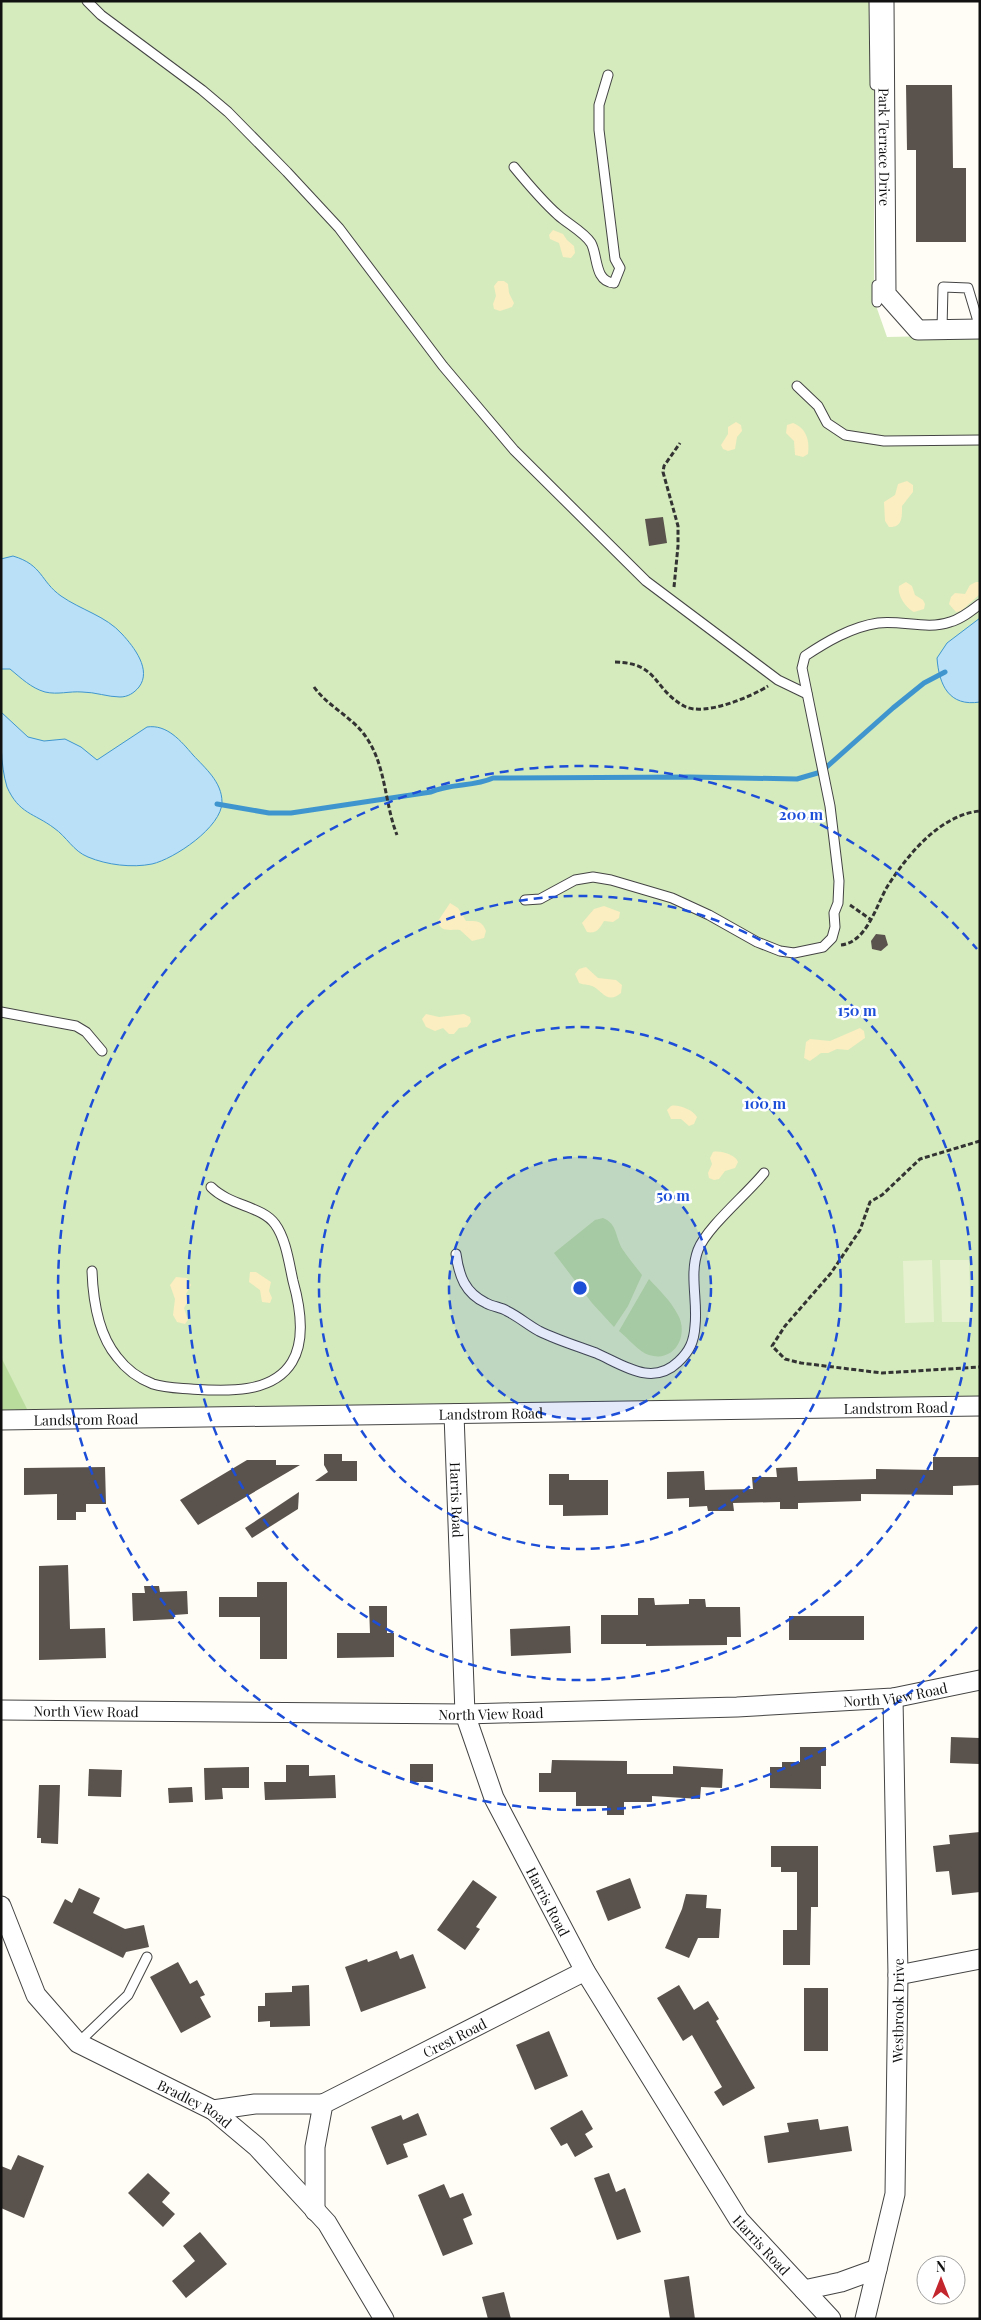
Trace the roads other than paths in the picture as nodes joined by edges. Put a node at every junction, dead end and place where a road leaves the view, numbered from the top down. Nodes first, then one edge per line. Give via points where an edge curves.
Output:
1 (87, 1) edge
2 (874, 1) edge
3 (884, 1) edge
4 (608, 75) dead end
5 (514, 167) dead end
6 (882, 298) junction
7 (980, 328) edge
8 (942, 329) junction
9 (796, 386) dead end
10 (980, 440) edge
11 (980, 604) edge
12 (807, 694) junction
13 (525, 900) dead end
14 (1, 1012) edge
15 (102, 1051) dead end
16 (764, 1174) dead end
17 (210, 1187) dead end
18 (456, 1254) dead end
19 (92, 1271) dead end
20 (980, 1406) edge
21 (454, 1414) junction
22 (1, 1420) edge
23 (980, 1680) edge
24 (893, 1698) junction
25 (1, 1710) edge
26 (465, 1714) junction
27 (1, 1906) edge
28 (147, 1957) dead end
29 (980, 1959) edge
30 (585, 1971) junction
31 (898, 1975) junction
32 (78, 2043) junction
33 (323, 2104) junction
34 (213, 2110) junction
35 (316, 2211) junction
36 (877, 2269) junction
37 (804, 2290) junction
38 (384, 2319) edge
39 (831, 2319) edge
40 (865, 2319) edge

1 - 12 lane via 215,101 287,172 339,228 443,366 514,450 646,581 778,680
2 - 6 lane
3 - 6 street, Park Terrace Drive
4 - 5 lane via 599,105 599,130 611,234 615,259 620,268 614,283 606,280 596,266 587,238 557,214
6 - 8 street via 918,330
7 - 8 street
7 - 8 lane via 968,288 943,287
9 - 10 lane via 818,406 827,423 845,435 884,441
11 - 12 lane via 951,622 936,625 879,623 839,636 804,656 802,668
12 - 13 lane via 830,806 839,881 835,926 832,938 823,947 794,953 780,952 672,898 593,877 575,880 540,899
14 - 15 lane via 76,1026 86,1032
16 - 18 lane via 711,1229 697,1252 693,1340 687,1354 668,1371 657,1374 631,1370 544,1334 504,1309 486,1303 464,1286
17 - 19 lane via 220,1196 261,1212 275,1223 283,1239 296,1292 300,1335 292,1364 284,1371 266,1383 238,1390 174,1387 144,1380 126,1366 100,1326
20 - 21 street, Landstrom Road
21 - 22 street, Landstrom Road
21 - 26 street, Harris Road
23 - 24 street, North View Road
24 - 26 street, North View Road via 737,1707
24 - 31 street, Westbrook Drive
25 - 26 street, North View Road
26 - 30 street, Harris Road via 494,1798
27 - 32 street, Bradley Road via 36,1995
28 - 32 lane via 128,1995
29 - 31 street
30 - 33 street, Crest Road
30 - 37 street, Harris Road via 739,2220
31 - 36 street, Westbrook Drive via 895,2194
32 - 34 street, Bradley Road
33 - 34 street, Crest Road via 255,2104
33 - 35 street via 316,2147
34 - 35 street, Bradley Road via 257,2147
35 - 38 street, Bradley Road via 327,2223
36 - 37 street via 841,2282
36 - 40 street, Westbrook Drive
37 - 39 street, Harris Road

